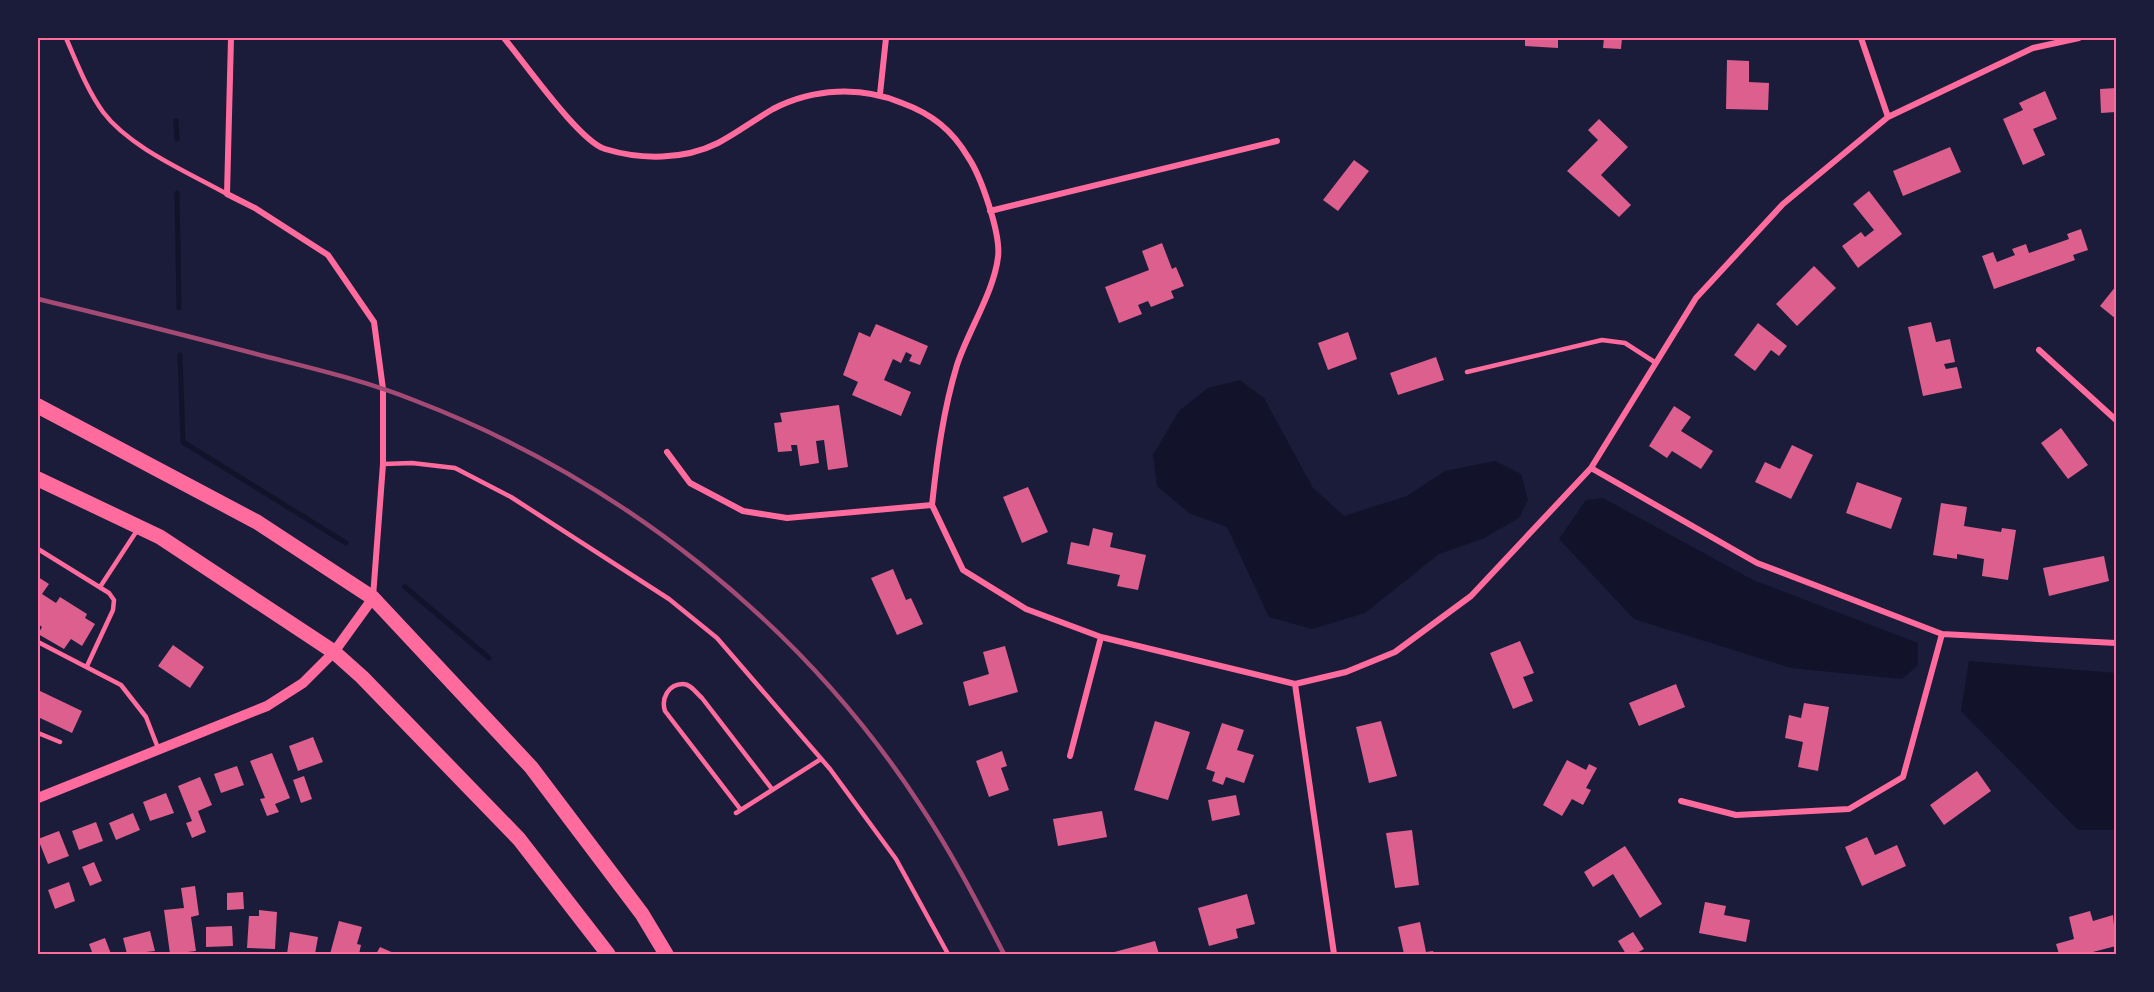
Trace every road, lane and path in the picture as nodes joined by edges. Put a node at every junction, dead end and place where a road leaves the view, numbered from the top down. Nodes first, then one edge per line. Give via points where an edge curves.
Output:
1 (66, 38) edge
2 (231, 38) edge
3 (504, 38) edge
4 (886, 38) edge
5 (1861, 38) edge
6 (2079, 38) edge
7 (880, 94) junction
8 (1888, 117) junction
9 (1276, 141) dead end
10 (227, 194) junction
11 (990, 211) junction
12 (2039, 350) dead end
13 (1656, 363) junction
14 (1467, 372) dead end
15 (38, 406) edge
16 (2116, 420) edge
17 (667, 452) dead end
18 (383, 464) junction
19 (1591, 468) junction
20 (38, 479) edge
21 (932, 505) junction
22 (139, 527) junction
23 (38, 549) edge
24 (100, 587) junction
25 (373, 598) junction
26 (1942, 634) junction
27 (1101, 637) junction
28 (38, 642) edge
29 (2116, 643) edge
30 (334, 652) junction
31 (87, 666) junction
32 (1295, 684) junction
33 (38, 733) edge
34 (60, 742) dead end
35 (159, 751) junction
36 (1070, 756) dead end
37 (821, 759) junction
38 (772, 789) junction
39 (38, 798) edge
40 (1681, 801) dead end
41 (608, 954) edge
42 (666, 954) edge
43 (948, 954) edge
44 (1334, 954) edge

1 - 10 lane via 104,113 127,136
2 - 10 street
3 - 7 street via 579,133 602,149 635,156 675,156 716,144 775,108 821,92
4 - 7 street
5 - 8 street
6 - 8 street via 2033,48
7 - 11 street via 927,115 954,134 980,175
8 - 13 street via 1783,204 1696,298
9 - 11 street
10 - 18 street via 328,255 374,322 383,389
11 - 21 street via 998,256 981,310 957,364 938,445
12 - 16 street
13 - 14 lane via 1625,343 1602,340
13 - 19 street
15 - 25 main road via 257,522
17 - 21 street via 690,483 743,511 787,518
18 - 25 street
18 - 37 lane via 412,462 455,468 511,497 669,599 717,638
19 - 26 street via 1757,563
19 - 32 street via 1472,596 1395,652 1346,672
20 - 22 main road
21 - 27 street via 963,570 1026,609
22 - 24 lane
22 - 30 main road
23 - 24 lane
24 - 31 lane via 114,600 113,610
25 - 30 street
25 - 42 main road via 531,767 642,914
26 - 29 street
26 - 40 street via 1903,777 1849,809 1736,815
27 - 32 street
27 - 36 street
28 - 31 lane
30 - 35 street via 303,683 267,706
30 - 41 main road via 519,839
31 - 35 lane via 121,685 134,699 146,717
32 - 44 street
33 - 34 lane
35 - 39 street
37 - 38 lane
37 - 43 lane via 896,859
38 - 38 lane via 739,811 665,711 664,696 673,687 690,686

